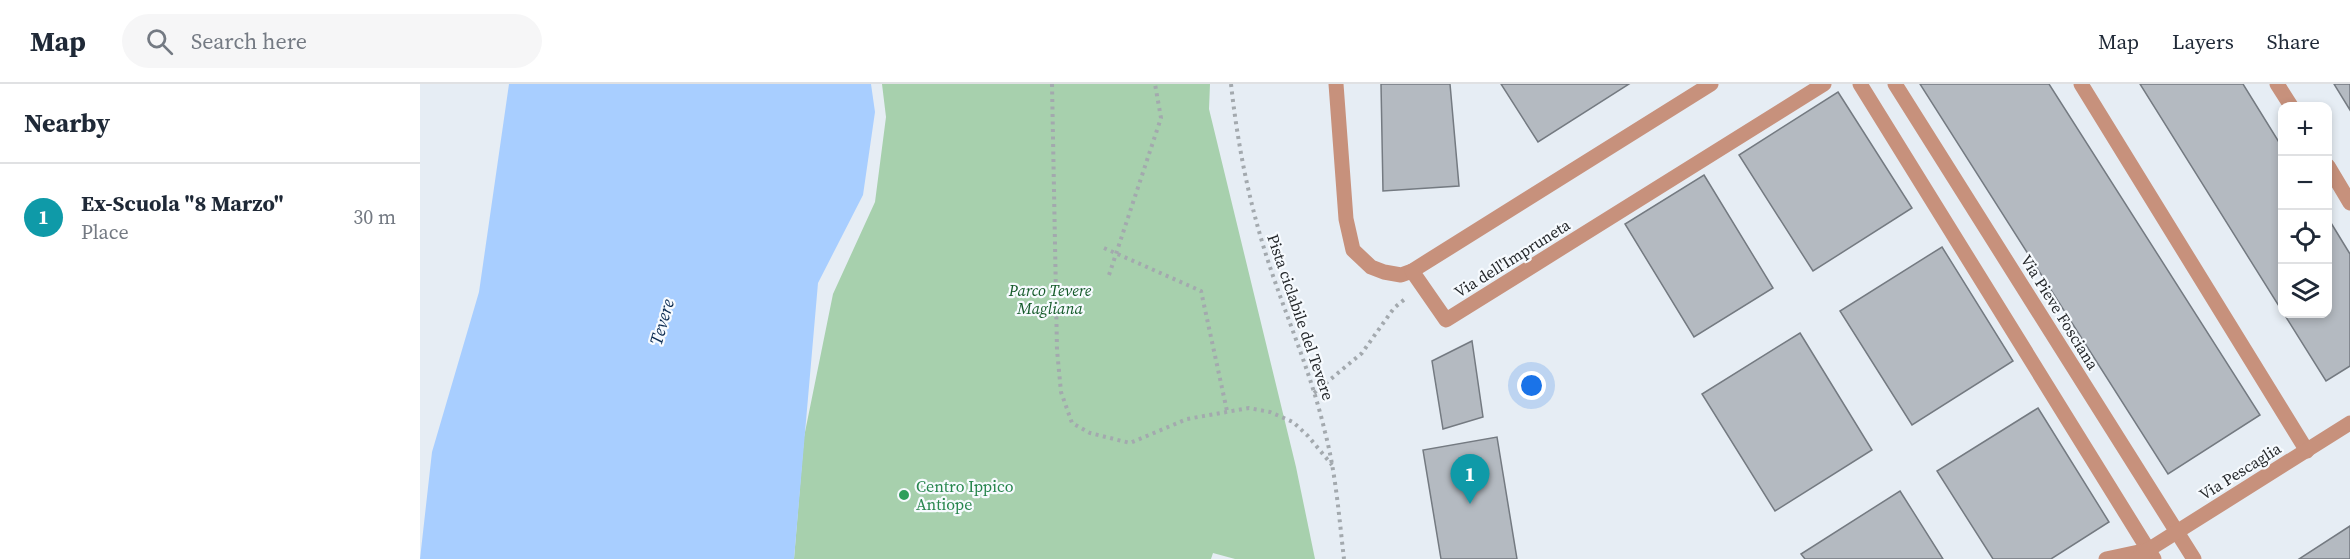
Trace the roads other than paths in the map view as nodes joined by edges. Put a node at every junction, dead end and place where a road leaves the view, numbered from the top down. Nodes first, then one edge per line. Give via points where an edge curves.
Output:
1 (1336, 84) edge
2 (1711, 84) edge
3 (1824, 84) edge
4 (1860, 84) edge
5 (1895, 84) edge
6 (2081, 84) edge
7 (2277, 84) edge
8 (2288, 102) edge
9 (2332, 173) edge
10 (2350, 202) edge
11 (1412, 271) junction
12 (2350, 423) edge
13 (2307, 451) junction
14 (2177, 531) junction
15 (2146, 556) edge
16 (2106, 559) edge
17 (2194, 559) edge

1 - 11 street via 1346,219 1353,250 1371,267 1384,272 1401,275
2 - 11 street
3 - 11 street, Via dell'Impruneta via 1446,320
4 - 15 street
5 - 14 street, Via Pieve Fosciana
6 - 13 street
7 - 8 street
9 - 10 street
12 - 13 street, Via Pescaglia
13 - 14 street, Via Pescaglia
14 - 15 street, Via Pescaglia
14 - 17 street, Via Pieve Fosciana
15 - 16 street, Via Pescaglia

